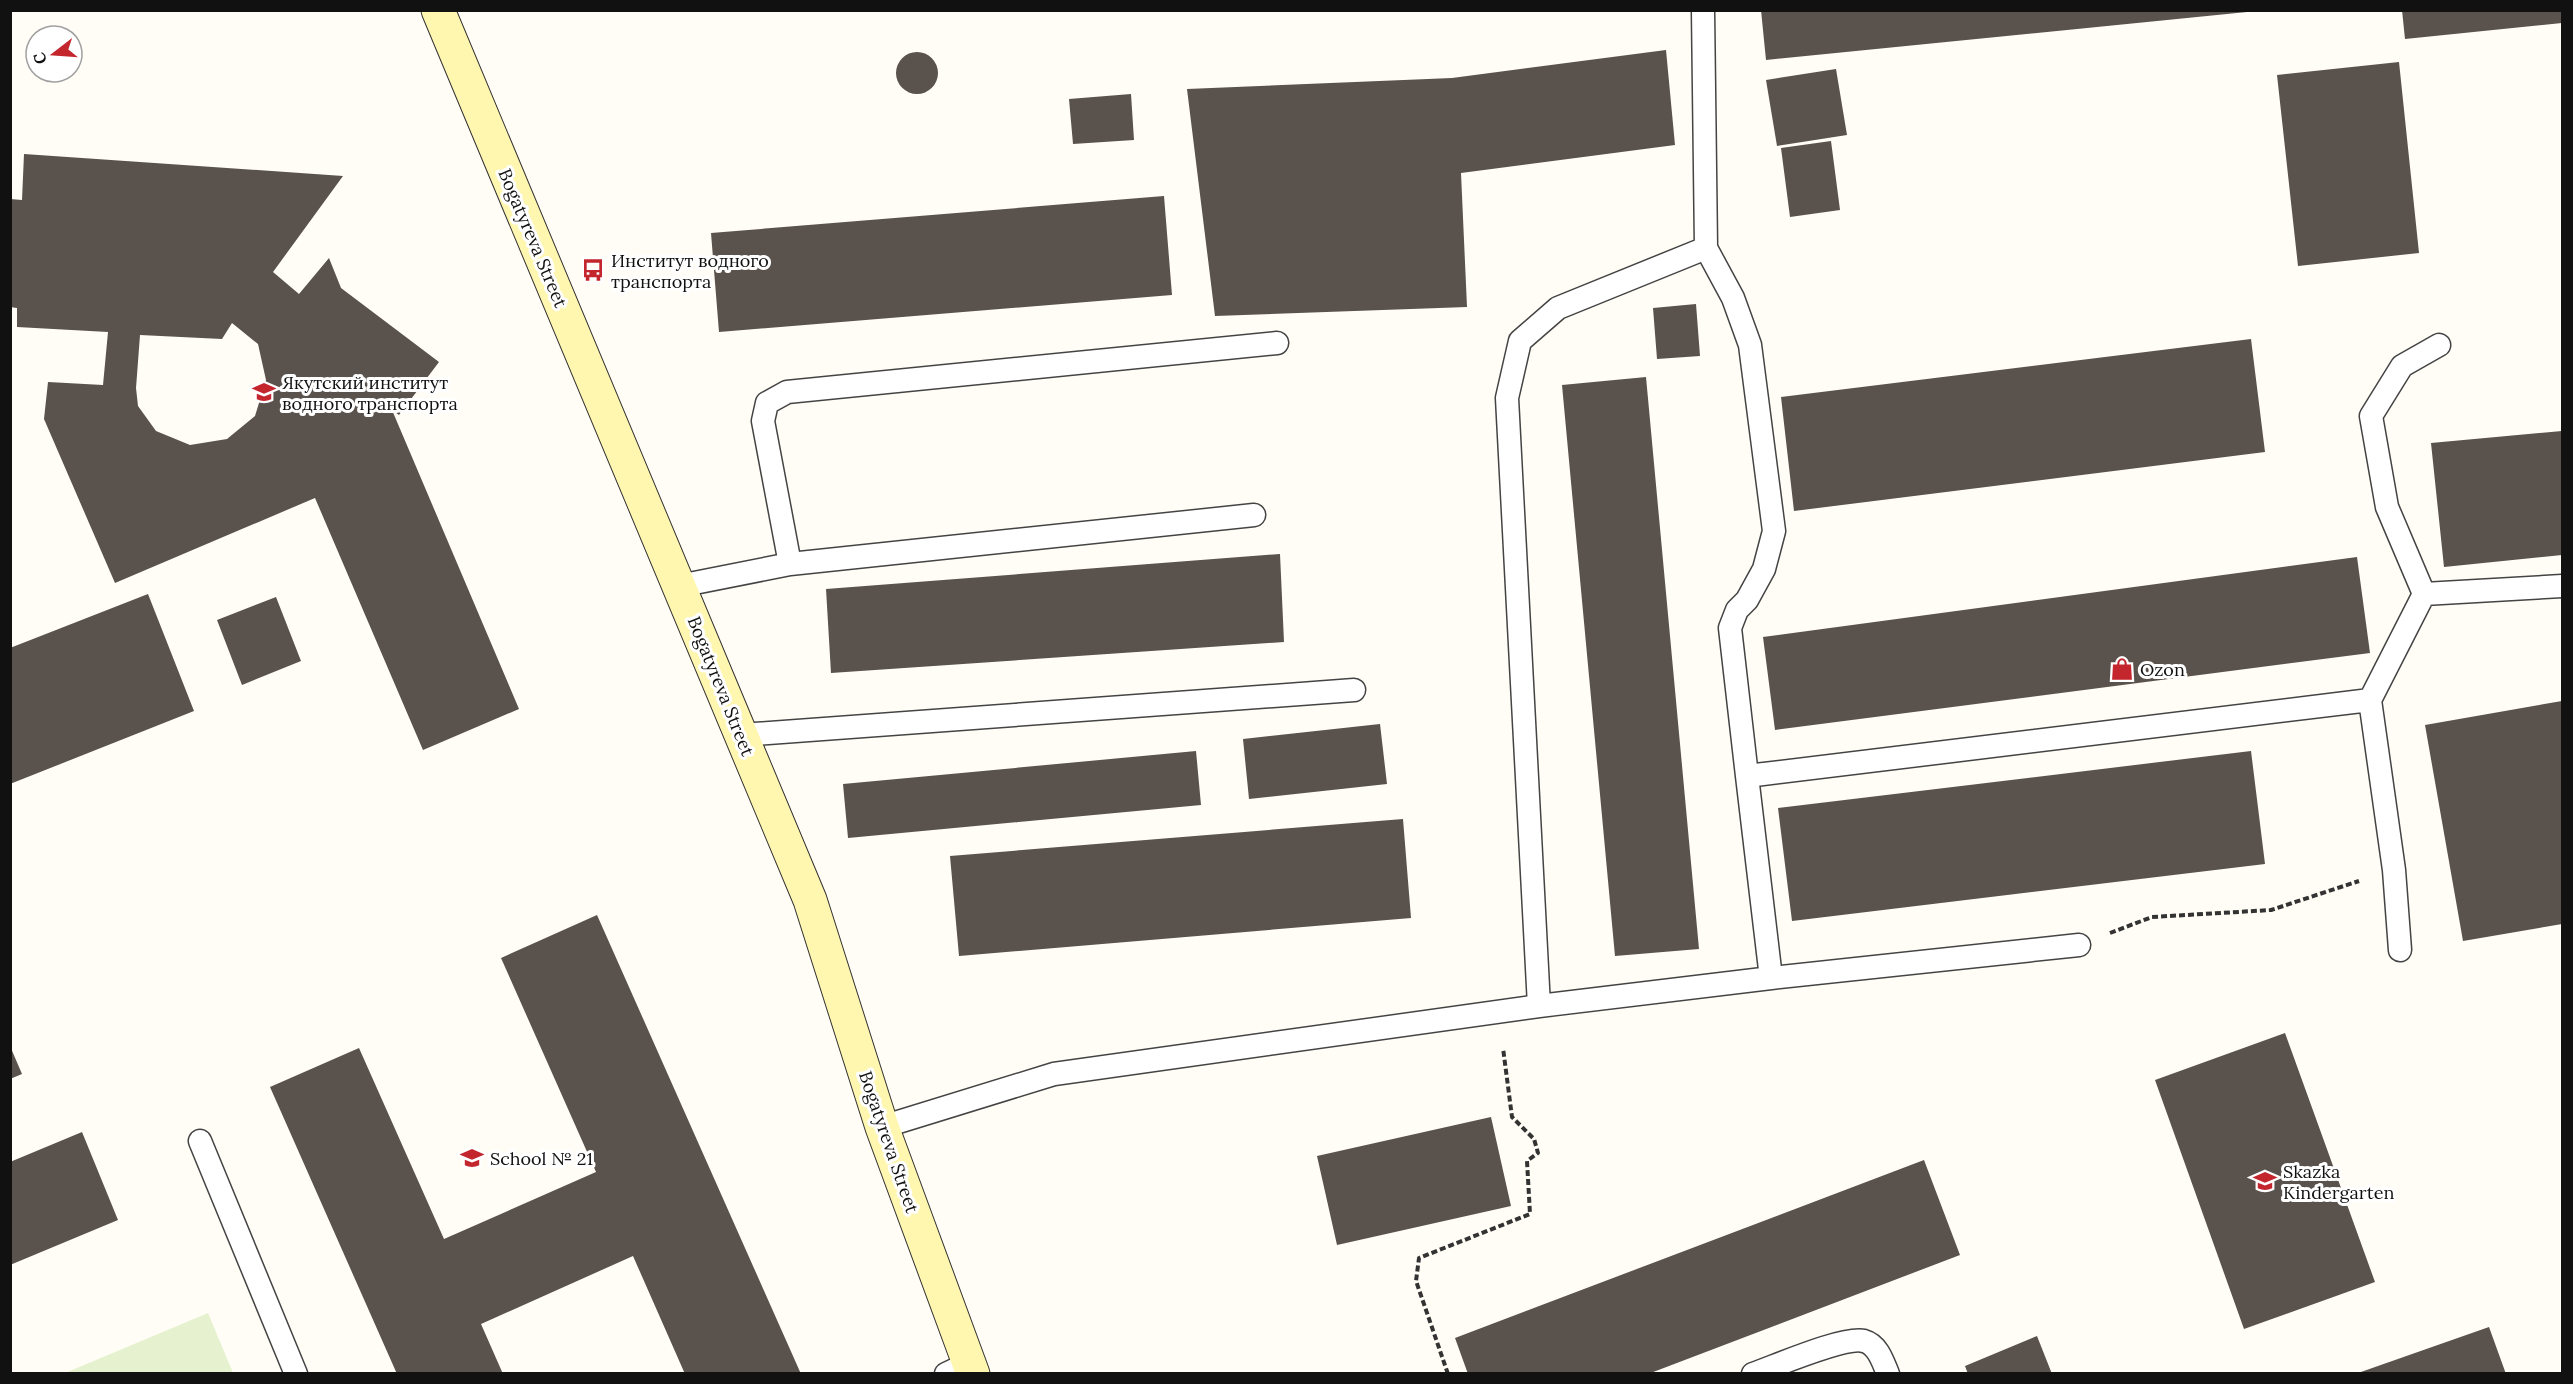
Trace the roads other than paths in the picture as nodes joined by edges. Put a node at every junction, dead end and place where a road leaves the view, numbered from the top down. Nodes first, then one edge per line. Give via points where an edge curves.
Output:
1 (438, 10) edge
2 (1703, 10) edge
3 (1706, 249) junction
4 (1277, 343) dead end
5 (2439, 345) dead end
6 (1254, 515) dead end
7 (789, 564) junction
8 (679, 586) junction
9 (2562, 586) edge
10 (2424, 594) junction
11 (1354, 690) dead end
12 (2370, 700) junction
13 (741, 735) junction
14 (1747, 776) junction
15 (2079, 945) road end
16 (2400, 950) dead end
17 (1771, 978) junction
18 (1539, 1006) junction
19 (882, 1127) junction
20 (200, 1141) dead end
21 (962, 1370) edge
22 (296, 1374) edge
23 (1753, 1374) edge
24 (1888, 1374) edge

1 - 8 main road, Bogatyreva Street
2 - 3 lane
3 - 14 lane via 1733,298 1750,345 1774,531 1764,569 1730,628
3 - 18 lane via 1558,308 1520,341 1507,398
4 - 7 lane via 787,392 767,403 763,422
5 - 10 lane via 2402,366 2371,416 2387,507
6 - 7 lane
7 - 8 lane
8 - 13 main road, Bogatyreva Street
9 - 10 lane
10 - 12 lane
11 - 13 lane
12 - 14 lane
12 - 16 lane via 2394,870
13 - 19 main road, Bogatyreva Street via 810,900
14 - 17 lane
15 - 17 lane
17 - 18 lane
18 - 19 lane via 1054,1074
19 - 21 main road, Bogatyreva Street
20 - 22 lane
23 - 24 lane via 1848,1340 1866,1341 1880,1354

